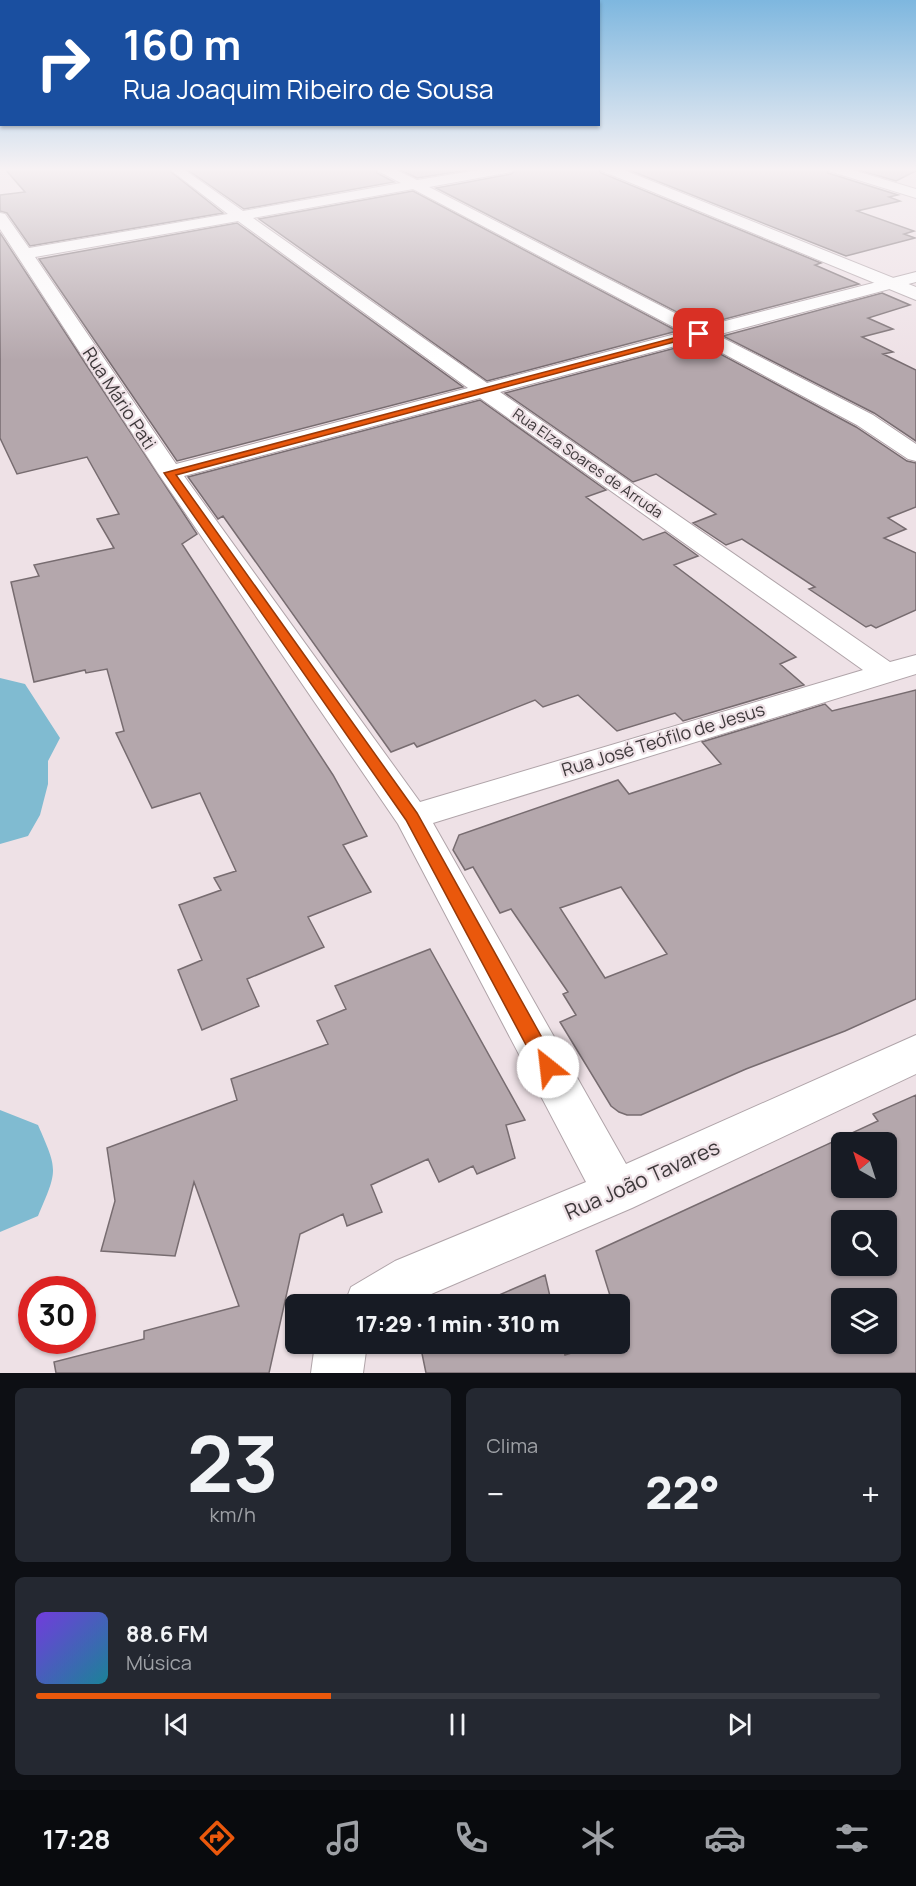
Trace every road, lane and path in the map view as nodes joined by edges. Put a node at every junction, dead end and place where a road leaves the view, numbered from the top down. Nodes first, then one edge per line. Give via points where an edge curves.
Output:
1 (10, 232) edge
2 (145, 232) edge
3 (263, 232) edge
4 (506, 232) edge
5 (764, 232) edge
6 (24, 254) junction
7 (916, 277) edge
8 (891, 284) junction
9 (916, 294) edge
10 (699, 334) junction
11 (483, 390) junction
12 (916, 454) edge
13 (170, 473) junction
14 (916, 664) edge
15 (886, 673) junction
16 (412, 817) junction
17 (916, 1054) edge
18 (616, 1192) junction
19 (387, 1294) edge
20 (340, 1354) edge
21 (337, 1373) edge

1 - 6 street, Rua Mário Pati
2 - 6 street
3 - 11 street, Rua Elza Soares de Arruda
4 - 10 street
5 - 8 street
6 - 13 street, Rua Mário Pati
7 - 8 street
8 - 9 street
8 - 10 street
10 - 11 street
10 - 12 street via 865,420
11 - 13 street
11 - 15 street, Rua Elza Soares de Arruda
13 - 16 street, Rua Mário Pati
14 - 15 street, Rua José Teófilo de Jesus
15 - 16 street, Rua José Teófilo de Jesus
16 - 18 street, Rua Mário Pati
17 - 18 street, Rua João Tavares
18 - 19 street, Rua João Tavares via 412,1278
20 - 21 street

